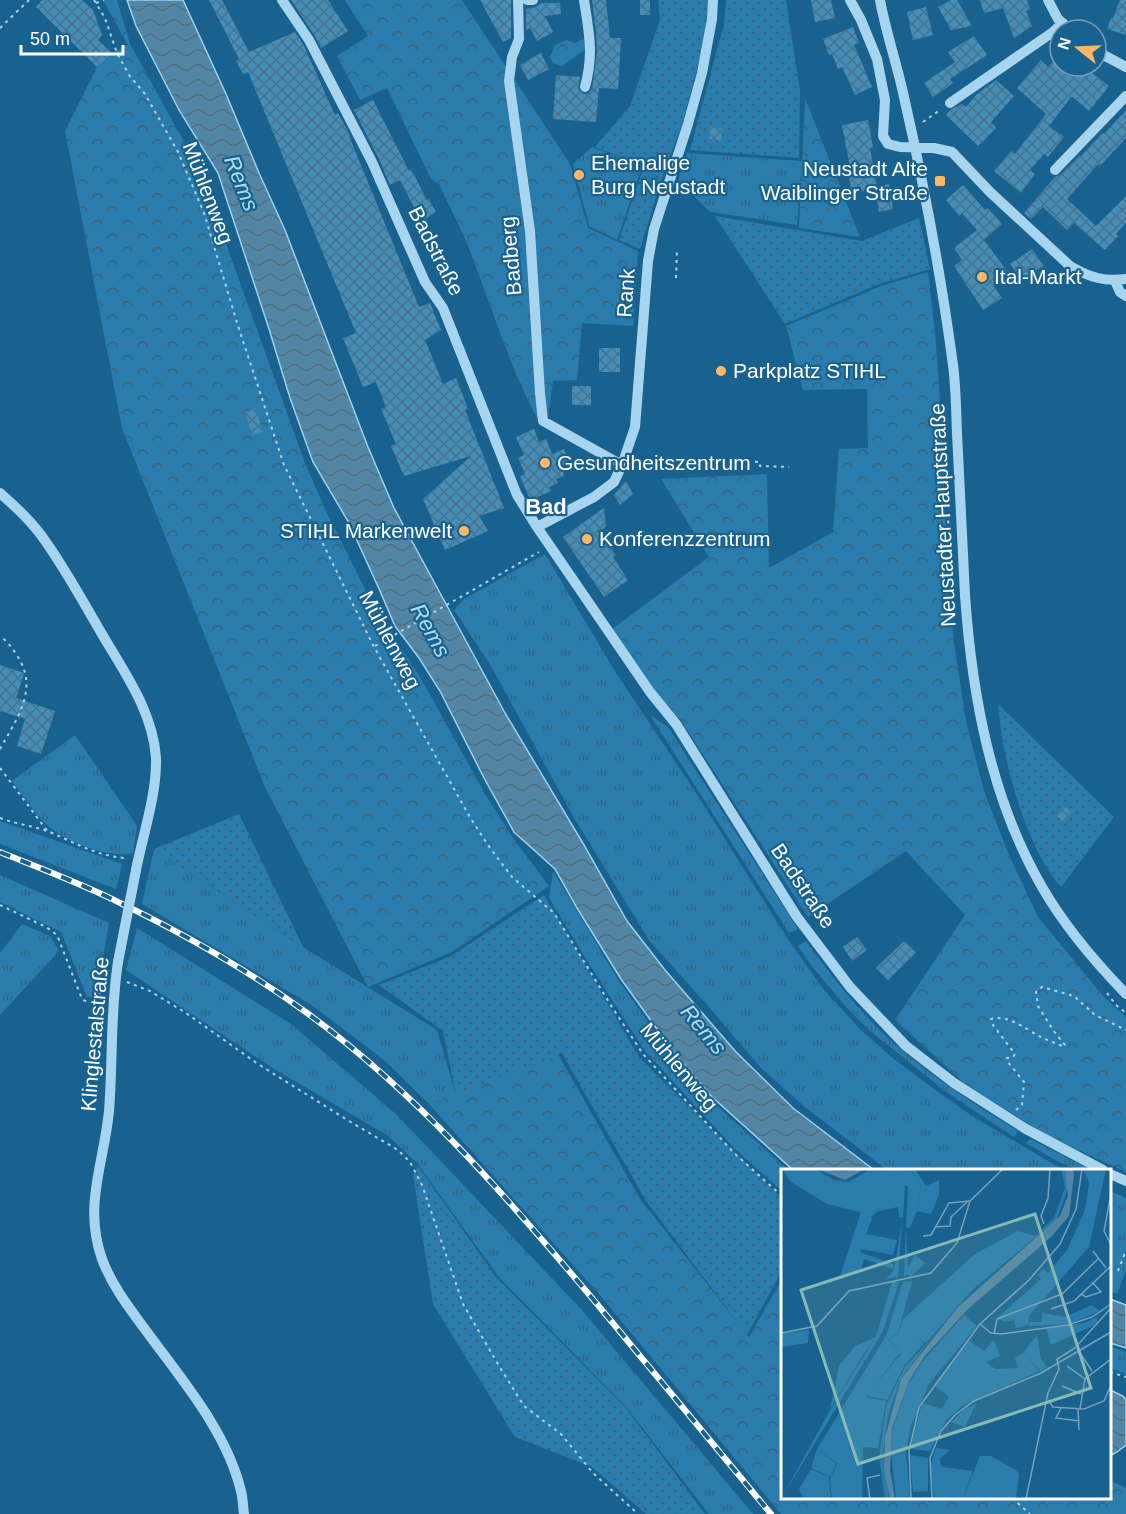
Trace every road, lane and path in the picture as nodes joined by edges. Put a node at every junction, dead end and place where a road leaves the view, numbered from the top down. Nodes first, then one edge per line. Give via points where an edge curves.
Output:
1 (29, 0) edge
2 (104, 0) edge
3 (282, 0) edge
4 (518, 0) edge
5 (527, 0) edge
6 (533, 0) edge
7 (584, 0) edge
8 (713, 0) edge
9 (850, 0) edge
10 (880, 0) edge
11 (1048, 0) edge
12 (95, 1) edge
13 (1057, 18) edge
14 (0, 28) edge
15 (1048, 35) edge
16 (1108, 57) edge
17 (1126, 67) edge
18 (585, 87) dead end
19 (1126, 96) edge
20 (950, 103) dead end
21 (934, 114) dead end
22 (925, 121) dead end
23 (915, 147) junction
24 (1055, 170) dead end
25 (677, 249) dead end
26 (676, 278) dead end
27 (1120, 280) edge
28 (1126, 296) edge
29 (740, 461) dead end
30 (622, 465) junction
31 (789, 467) dead end
32 (0, 493) edge
33 (537, 527) junction
34 (549, 546) junction
35 (0, 636) edge
36 (374, 647) junction
37 (0, 749) edge
38 (0, 768) edge
39 (0, 818) edge
40 (48, 832) junction
41 (139, 857) junction
42 (0, 905) edge
43 (115, 979) junction
44 (1126, 994) edge
45 (113, 1004) junction
46 (1126, 1030) edge
47 (1006, 1116) junction
48 (1100, 1169) edge
49 (1111, 1174) edge
50 (1126, 1181) edge
51 (781, 1194) edge
52 (1126, 1250) edge
53 (1118, 1271) dead end
54 (1111, 1372) edge
55 (1126, 1377) edge
56 (1014, 1499) edge
57 (244, 1514) edge
58 (638, 1514) edge
59 (1029, 1514) edge

1 - 14 path
2 - 12 path
3 - 33 street, Badstraße via 309,40 372,162 425,282 443,308 517,495
4 - 30 street, Badberg via 519,39 509,81 530,231 543,421
5 - 6 street
7 - 18 street via 591,40
8 - 30 street, Rank via 702,73 652,239 645,283 635,428
9 - 23 street via 877,59 885,100 883,136 888,144
10 - 23 street, Neustadter Hauptstraße
11 - 13 street
12 - 36 path, Mühlenweg via 129,75 145,94 178,152 204,213 284,465
15 - 20 street
16 - 17 street
19 - 24 street
21 - 22 path
23 - 27 street via 952,152 1070,266 1099,280
23 - 44 street, Neustadter Hauptstraße via 954,369 966,607 980,716 1009,816 1042,888 1095,962
25 - 26 path
27 - 28 street via 1120,292
29 - 31 path
30 - 33 street, Rank via 614,482 594,497
32 - 41 street, Klinglestalstraße via 21,512 72,583 148,718 156,758 155,780
33 - 34 street
34 - 36 path
34 - 47 street, Badstraße via 676,724 797,917 850,987 906,1046
35 - 37 path via 25,668 27,684 18,717
36 - 51 path, Mühlenweg via 490,848 512,876 554,913 643,1054 734,1153
38 - 40 path
39 - 40 path
40 - 41 path via 97,853
41 - 43 street, Klinglestalstraße, bridge
42 - 45 path via 57,935 82,999 94,1004
43 - 45 street, Klinglestalstraße
43 - 58 path via 150,990 258,1064 386,1141 410,1162 422,1185 463,1304 524,1406 561,1434 593,1473
45 - 57 street, Klinglestalstraße via 109,1113 94,1204 95,1234 103,1260 125,1302 219,1436 241,1492
46 - 47 path via 1095,1014 1074,996 1042,987 1036,992 1038,1006 1064,1047 1018,1024 998,1017 992,1019 1015,1054 1007,1061 1024,1082 1022,1105
47 - 48 street, Badstraße
49 - 50 street
52 - 53 path
54 - 55 path
56 - 59 path

